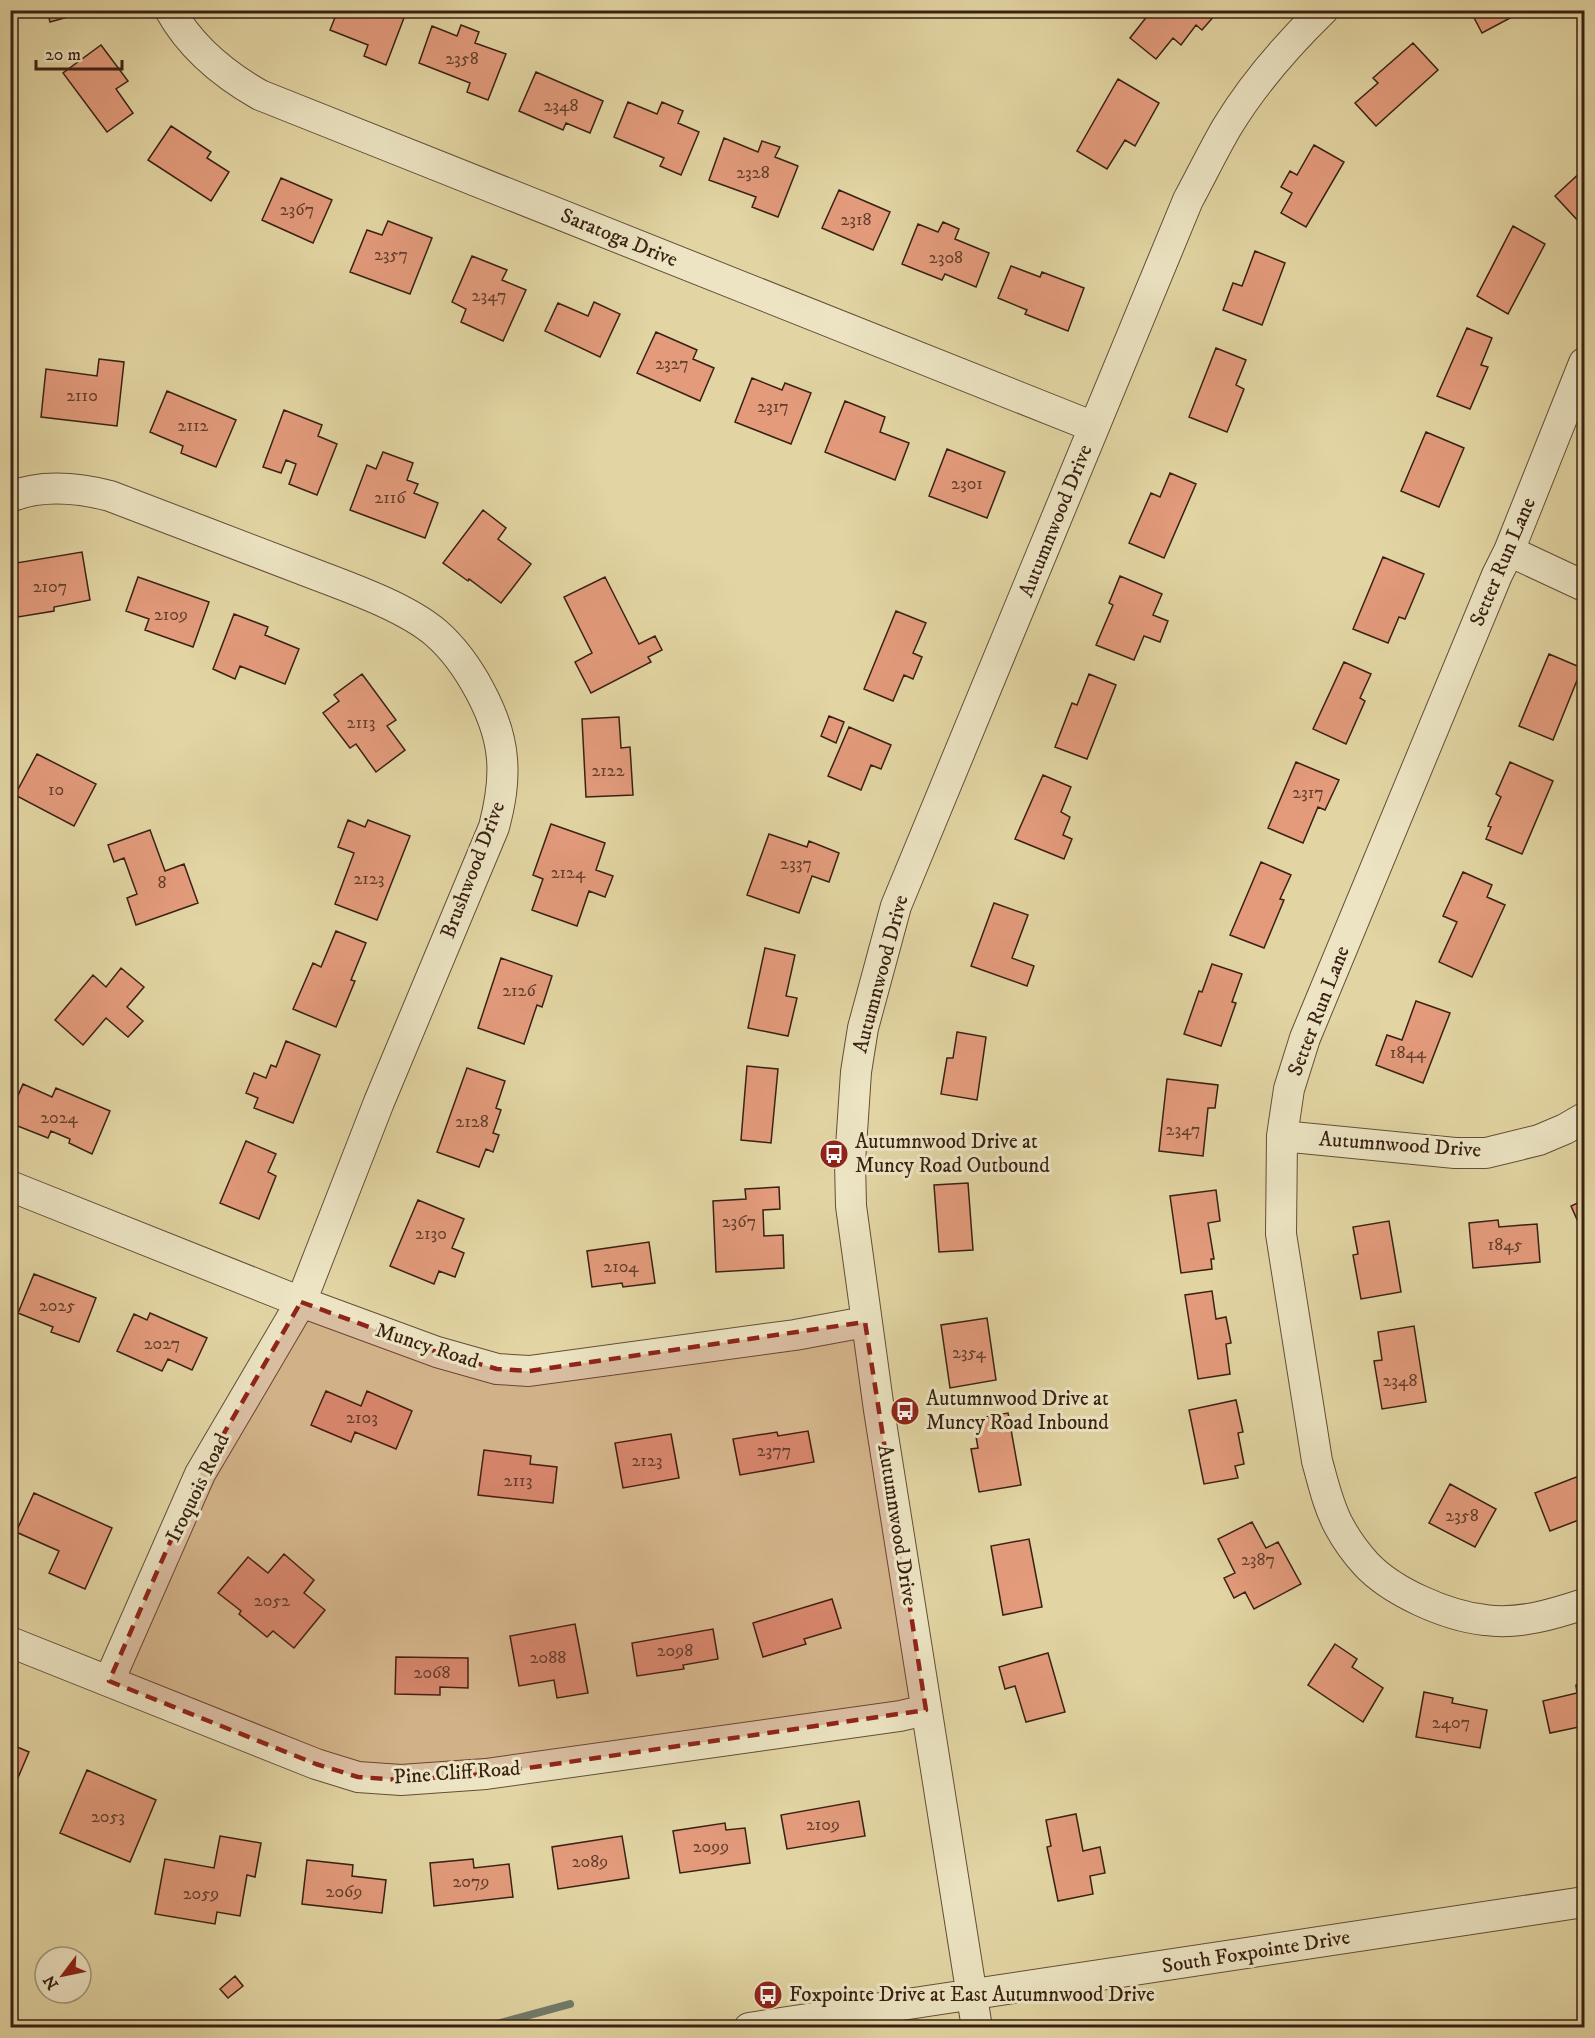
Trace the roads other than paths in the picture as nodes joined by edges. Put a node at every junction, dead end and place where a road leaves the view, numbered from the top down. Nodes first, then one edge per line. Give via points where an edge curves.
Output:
1 (170, 10) edge
2 (1323, 10) edge
3 (1584, 363) edge
4 (1094, 427) junction
5 (10, 497) edge
6 (1509, 551) junction
7 (1584, 586) edge
8 (1584, 1118) edge
9 (1281, 1136) junction
10 (10, 1186) edge
11 (301, 1302) junction
12 (865, 1322) junction
13 (1584, 1604) edge
14 (10, 1642) edge
15 (109, 1681) junction
16 (926, 1710) junction
17 (1584, 1902) edge
18 (971, 1995) junction
19 (749, 2028) edge
20 (977, 2028) edge

1 - 4 street, Saratoga Drive via 188,37 219,69 260,95
2 - 4 street, Autumnwood Drive via 1265,73 1228,126 1188,200
3 - 6 street, Setter Run Lane
4 - 12 street, Autumnwood Drive via 896,906 863,1028 850,1162
5 - 11 street, Brushwood Drive via 47,489 86,489 400,610 436,633 472,675 494,724 502,758 502,793 494,827
6 - 7 street
6 - 9 street, Setter Run Lane via 1305,1038
8 - 9 street, Autumnwood Drive via 1539,1140 1486,1153
9 - 13 street, Setter Run Lane via 1283,1246 1317,1461 1339,1525 1376,1574 1423,1602 1454,1613 1486,1621 1520,1620
10 - 11 street, Muncy Road
11 - 12 street, Muncy Road via 437,1352 497,1369 529,1371
11 - 15 street, Iroquois Road via 200,1474
12 - 16 street, Autumnwood Drive
14 - 15 street, Pine Cliff Road
15 - 16 street, Pine Cliff Road via 316,1764 358,1777 401,1780 486,1774
16 - 18 street, Autumnwood Drive
17 - 18 street, South Foxpointe Drive
18 - 19 street, South Foxpointe Drive
18 - 20 street, Autumnwood Drive

